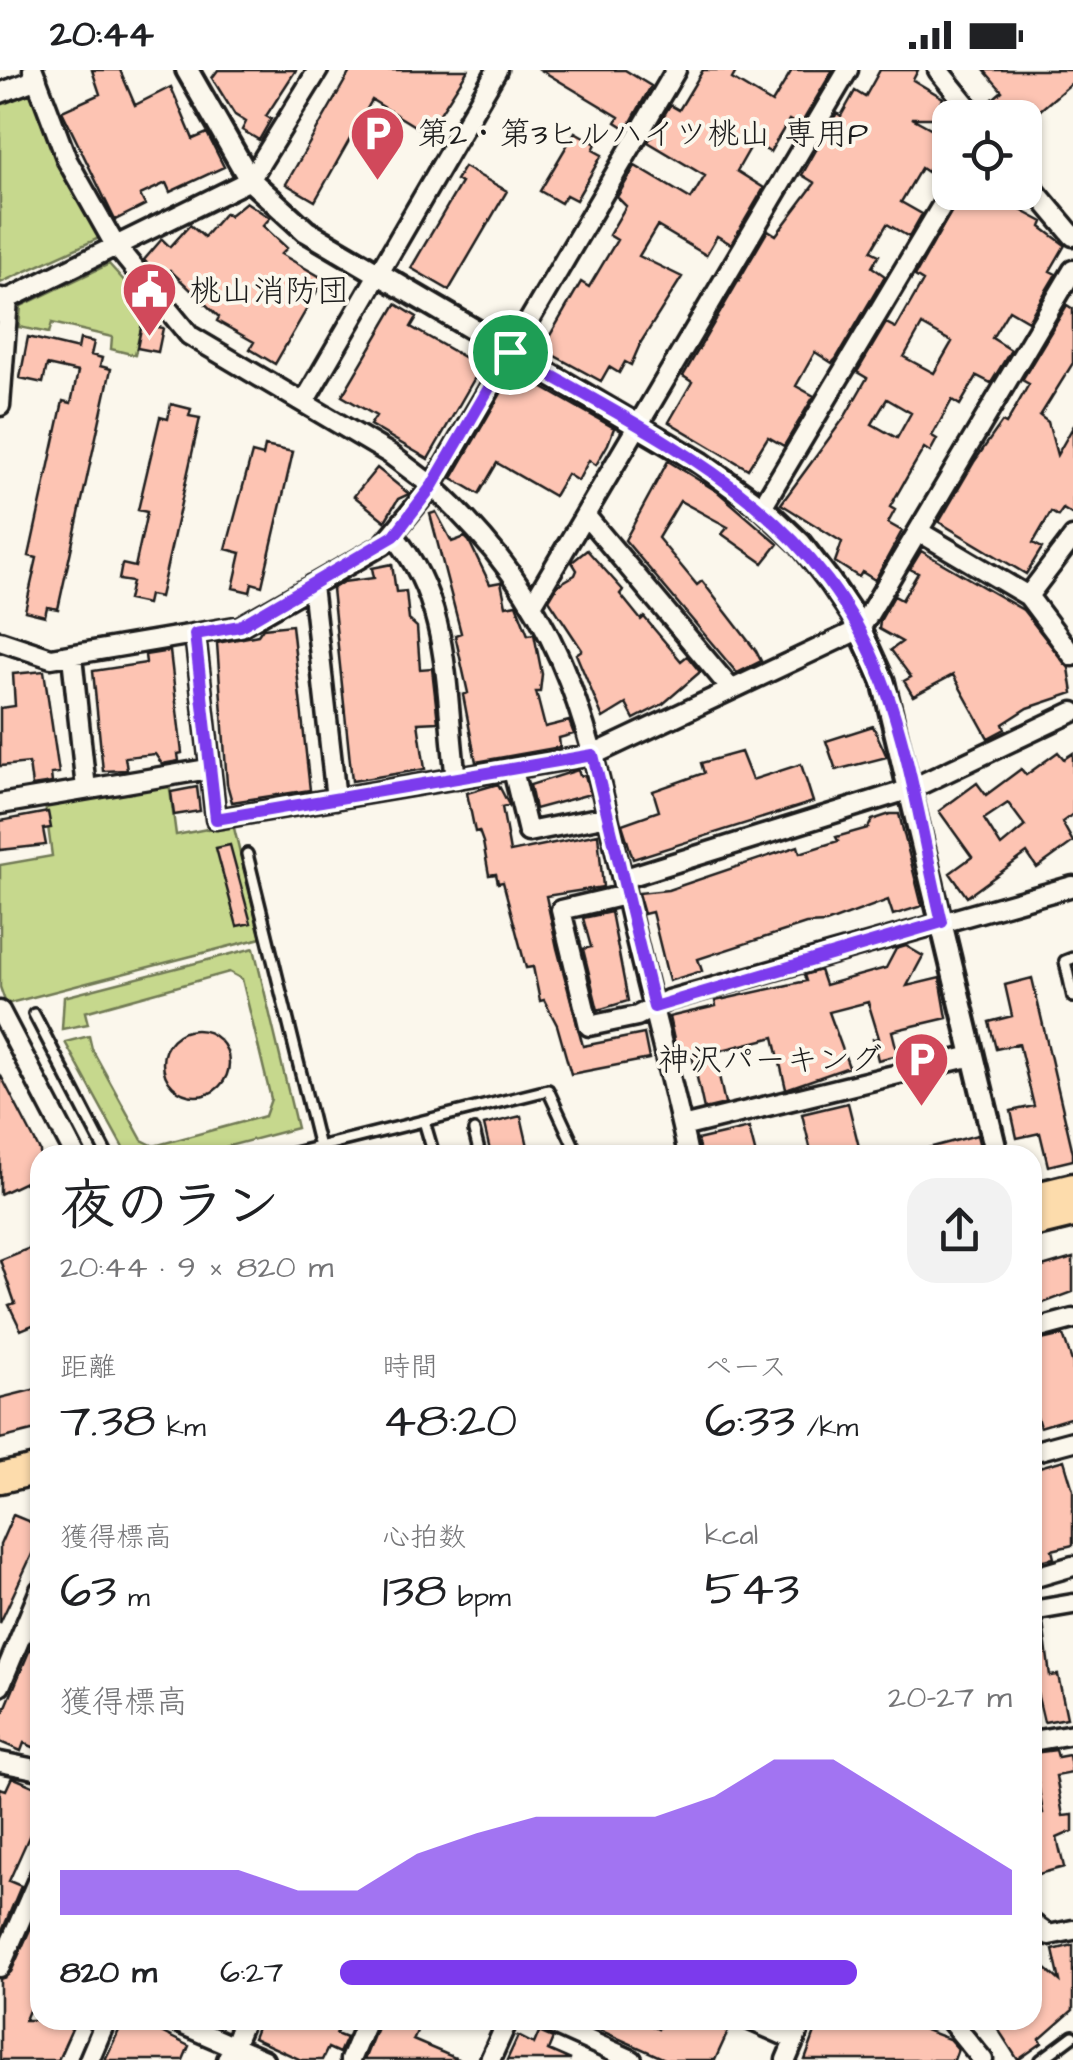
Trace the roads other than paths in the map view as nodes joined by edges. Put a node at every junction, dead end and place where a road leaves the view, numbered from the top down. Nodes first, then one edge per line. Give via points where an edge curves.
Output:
1 (187, 70) edge
2 (318, 70) edge
3 (497, 70) edge
4 (676, 70) edge
5 (848, 70) edge
6 (938, 70) edge
7 (35, 74) edge
8 (0, 93) edge
9 (962, 100) edge
10 (250, 180) junction
11 (1042, 199) edge
12 (939, 210) edge
13 (1073, 236) edge
14 (115, 245) junction
15 (1073, 270) edge
16 (378, 272) junction
17 (4, 299) edge
18 (510, 352) junction
19 (1, 396) edge
20 (304, 402) junction
21 (0, 406) edge
22 (636, 426) junction
23 (432, 486) junction
24 (762, 507) junction
25 (585, 515) junction
26 (918, 531) junction
27 (394, 536) junction
28 (1073, 536) edge
29 (312, 585) junction
30 (1028, 596) junction
31 (533, 604) junction
32 (860, 629) junction
33 (195, 634) junction
34 (0, 641) edge
35 (72, 656) junction
36 (1073, 656) edge
37 (731, 688) junction
38 (1073, 712) edge
39 (593, 755) junction
40 (208, 769) junction
41 (514, 770) junction
42 (456, 779) junction
43 (86, 789) junction
44 (911, 789) junction
45 (336, 799) junction
46 (0, 804) edge
47 (608, 816) junction
48 (247, 854) dead end
49 (1073, 886) edge
50 (624, 887) junction
51 (942, 922) junction
52 (1073, 958) edge
53 (1073, 997) edge
54 (654, 1007) junction
55 (0, 1011) edge
56 (34, 1014) dead end
57 (972, 1056) junction
58 (424, 1121) junction
59 (682, 1127) junction
60 (474, 1132) dead end
61 (70, 1145) edge
62 (102, 1145) edge
63 (319, 1145) edge
64 (327, 1145) edge
65 (431, 1145) edge
66 (477, 1145) edge
67 (573, 1145) edge
68 (686, 1145) edge
69 (994, 1145) edge
70 (1073, 1188) edge
71 (1042, 1196) edge
72 (1073, 1213) edge
73 (1042, 1221) edge
74 (1073, 1319) edge
75 (1042, 1327) edge
76 (1073, 1441) edge
77 (1042, 1449) edge
78 (30, 1452) edge
79 (0, 1459) edge
80 (30, 1471) edge
81 (0, 1478) edge
82 (1073, 1566) edge
83 (1042, 1575) edge
84 (1073, 1604) edge
85 (1042, 1609) edge
86 (30, 1614) edge
87 (0, 1686) edge
88 (1073, 1734) edge
89 (1042, 1739) edge
90 (0, 1762) edge
91 (30, 1768) edge
92 (30, 1898) edge
93 (1042, 1930) edge
94 (1073, 1930) edge
95 (0, 1967) edge
96 (102, 2030) edge
97 (190, 2030) edge
98 (363, 2030) edge
99 (504, 2030) edge
100 (566, 2030) edge
101 (772, 2030) edge
102 (799, 2030) edge
103 (958, 2030) edge
104 (1073, 2036) edge
105 (795, 2040) junction
106 (230, 2053) edge
107 (88, 2060) edge
108 (264, 2060) edge
109 (350, 2060) edge
110 (490, 2060) edge
111 (632, 2060) edge
112 (786, 2060) edge
113 (983, 2060) edge
114 (1040, 2060) edge

1 - 10 street
2 - 10 street
3 - 16 street
4 - 18 street
5 - 22 street
6 - 9 street
7 - 8 street
7 - 14 street via 67,160
10 - 14 street
10 - 16 street via 306,230
11 - 13 street
12 - 24 street
14 - 17 street
14 - 20 street via 190,336
15 - 26 street
16 - 18 street
16 - 20 street
17 - 19 street
18 - 22 street
18 - 23 street
19 - 21 street
20 - 23 street
22 - 24 street
22 - 25 street
23 - 27 street
23 - 31 street via 480,534
24 - 32 street via 824,572
25 - 31 street
25 - 37 street
26 - 30 street
26 - 32 street
27 - 29 street
27 - 42 street via 441,626
28 - 30 street
29 - 33 street via 240,626
29 - 45 street
30 - 36 street
31 - 39 street via 569,675
32 - 37 street
32 - 44 street via 883,681
33 - 35 street
33 - 40 street
34 - 35 street via 51,658
35 - 43 street
37 - 39 street
38 - 44 street
39 - 41 street
39 - 47 street
40 - 43 street
40 - 45 street via 216,819
41 - 42 street
41 - 47 street via 528,832
42 - 45 street
43 - 46 street
44 - 50 street
44 - 51 street
47 - 50 street
48 - 63 lane
49 - 51 street
50 - 54 street
50 - 54 street via 561,910 589,1026
51 - 54 street
51 - 57 street
52 - 53 lane via 1065,961
54 - 59 street
55 - 61 street
56 - 62 lane
57 - 59 street
57 - 69 street
58 - 64 lane
58 - 65 lane
58 - 67 lane via 548,1090
59 - 68 street
60 - 66 lane
70 - 71 main road
72 - 73 main road
74 - 75 street
76 - 77 street
78 - 79 main road
80 - 81 main road
82 - 83 street
84 - 85 street
86 - 87 street
88 - 89 street
90 - 91 street
92 - 95 street
93 - 94 street
96 - 107 street
97 - 106 street
98 - 109 street
99 - 110 street
100 - 111 street
101 - 105 street
102 - 105 street
103 - 113 street
104 - 114 lane
105 - 112 street
106 - 108 street

